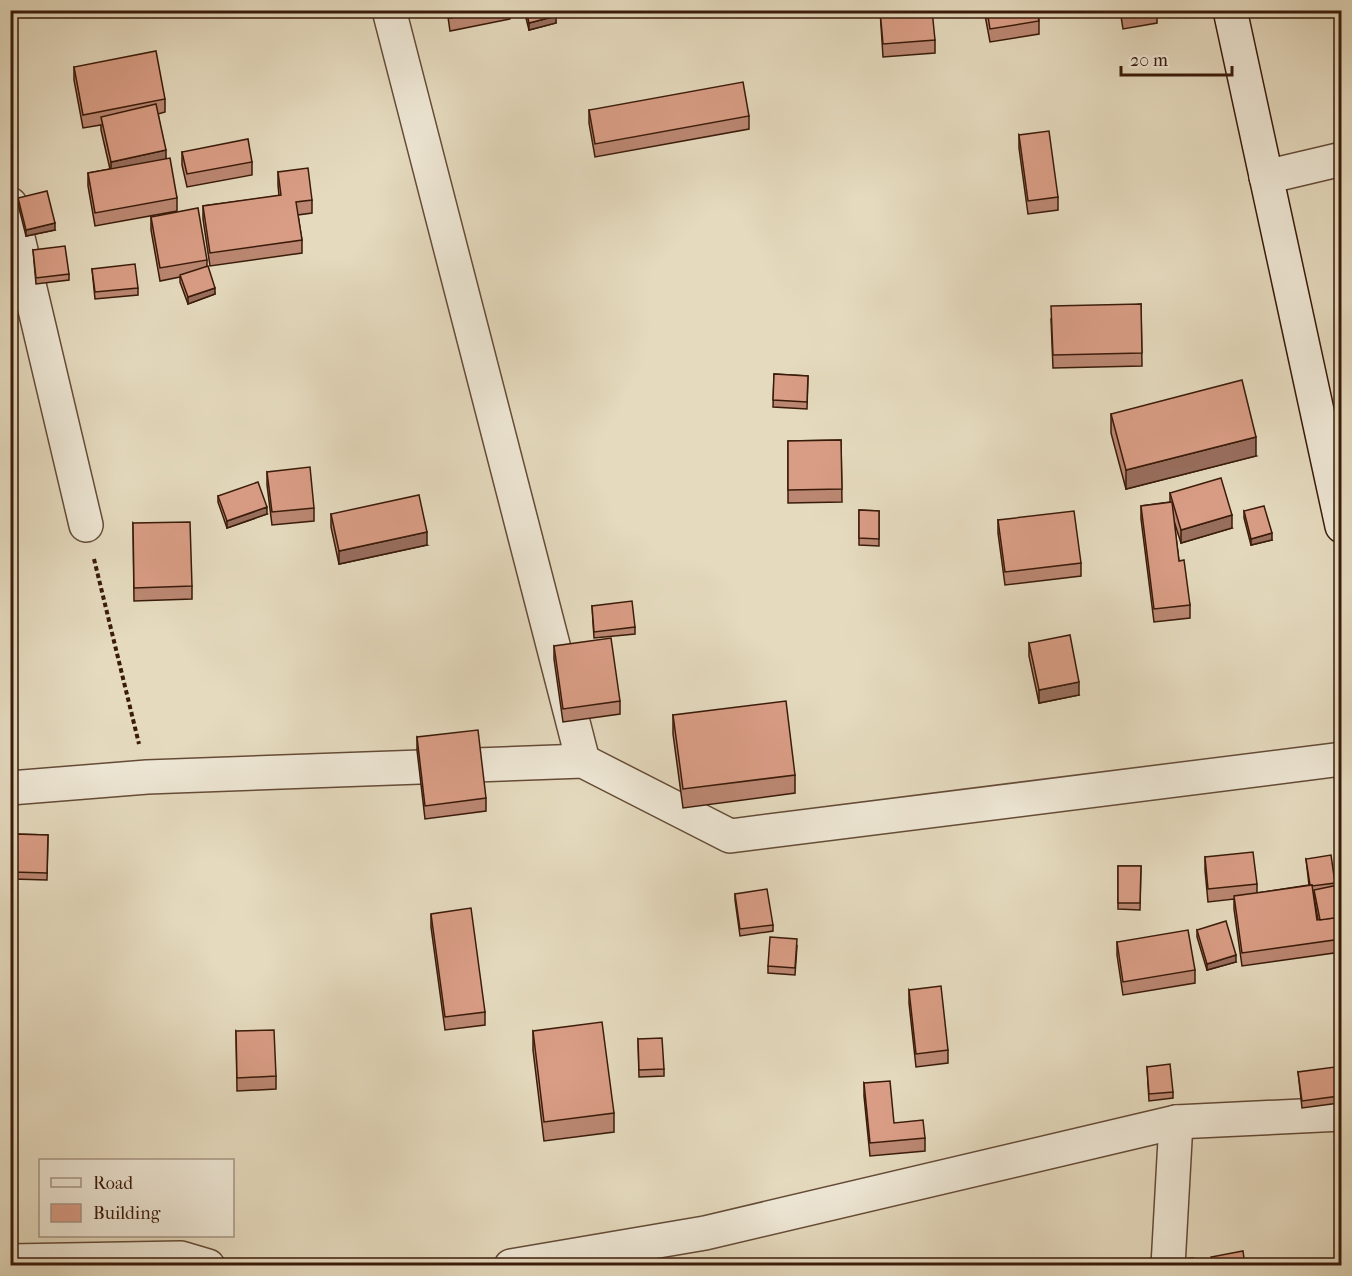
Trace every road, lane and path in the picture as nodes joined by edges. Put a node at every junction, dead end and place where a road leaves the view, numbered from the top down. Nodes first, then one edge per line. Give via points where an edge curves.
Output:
1 (389, 10) edge
2 (1230, 10) edge
3 (1341, 159) edge
4 (1266, 177) junction
5 (10, 204) edge
6 (86, 525) joint
7 (1341, 526) edge
8 (1341, 759) edge
9 (583, 761) junction
10 (147, 777) junction
11 (10, 788) edge
12 (1341, 1114) edge
13 (1176, 1122) junction
14 (10, 1261) edge
15 (208, 1266) edge
16 (511, 1266) edge
17 (1168, 1266) edge

1 - 9 street
2 - 4 street
3 - 4 street
4 - 7 street
5 - 6 street
6 - 10 path
8 - 9 street via 730,836
9 - 10 street
10 - 11 street
12 - 13 street
13 - 16 street via 705,1233
13 - 17 street
14 - 15 street via 181,1258

